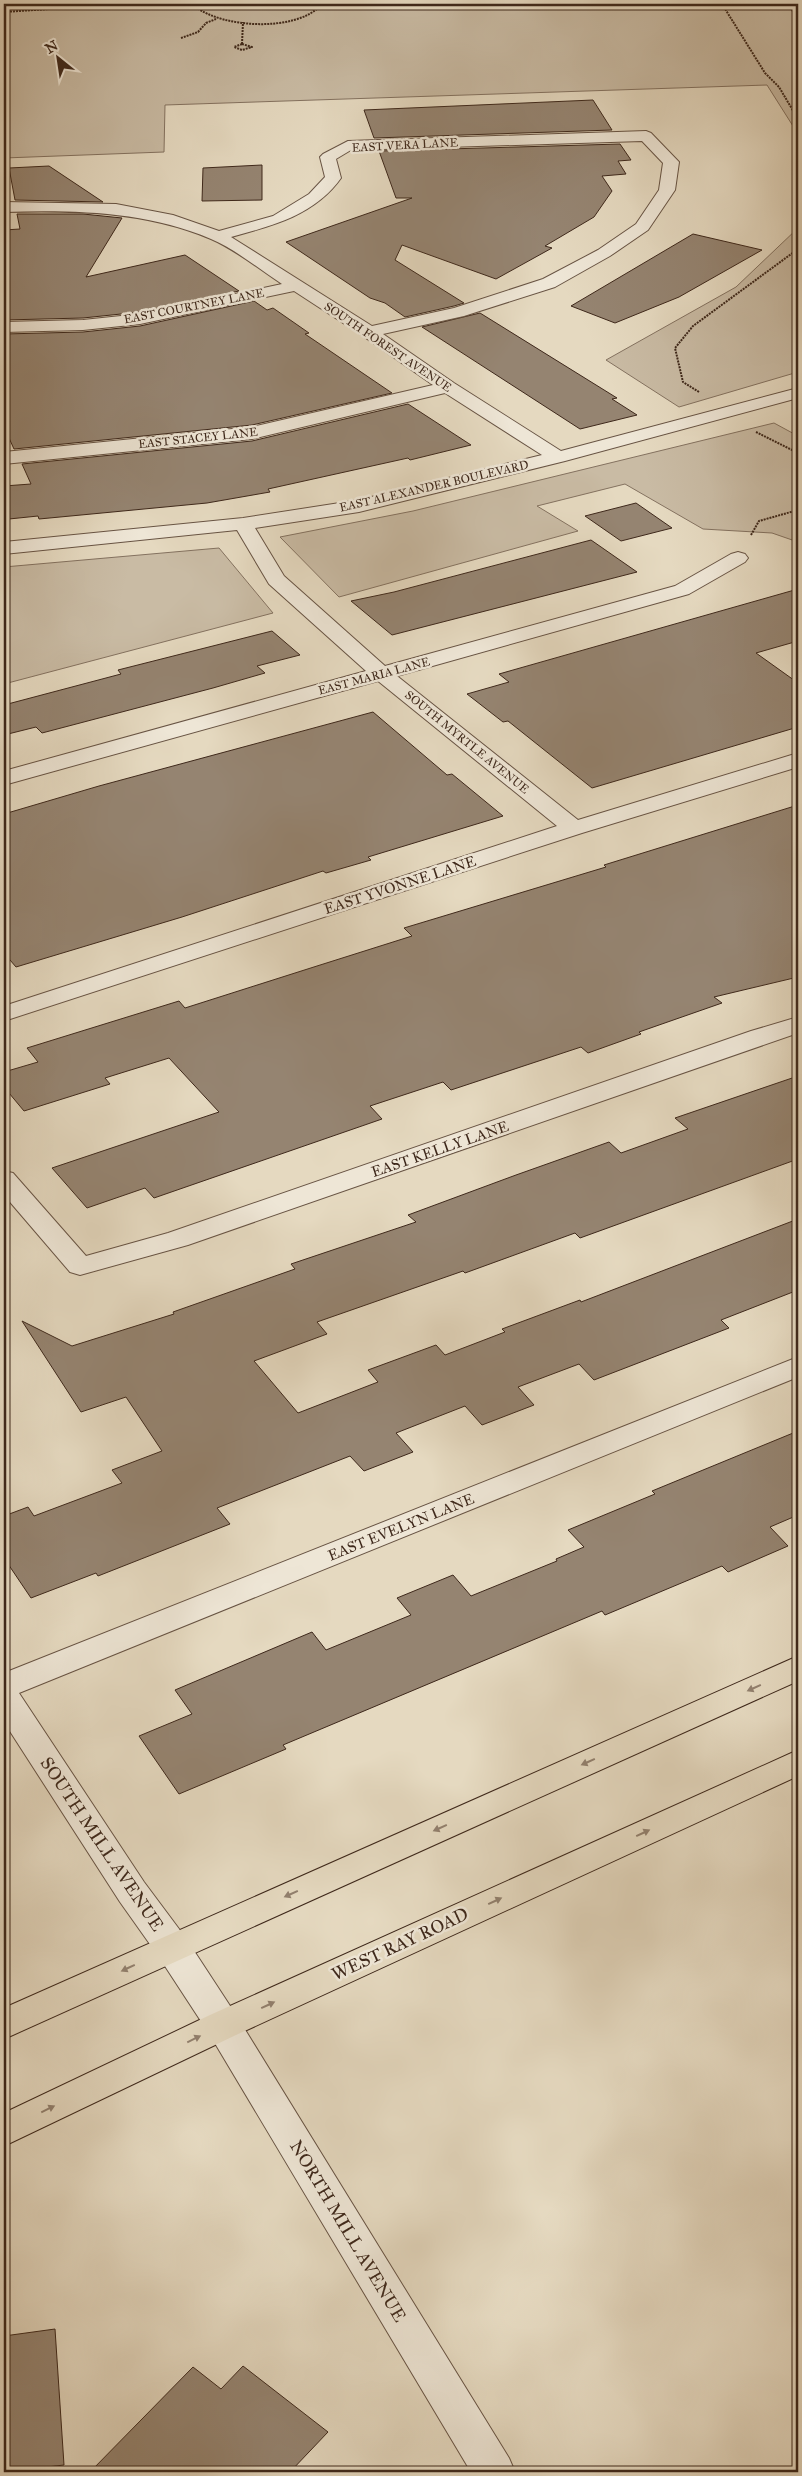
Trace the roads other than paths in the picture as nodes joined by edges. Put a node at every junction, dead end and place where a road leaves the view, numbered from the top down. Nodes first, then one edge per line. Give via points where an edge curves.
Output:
1 (4, 207) edge
2 (218, 236) junction
3 (295, 286) junction
4 (4, 327) edge
5 (369, 332) junction
6 (448, 388) junction
7 (798, 393) edge
8 (772, 401) junction
9 (793, 412) dead end
10 (558, 457) junction
11 (4, 458) edge
12 (243, 524) junction
13 (4, 548) edge
14 (738, 558) road end
15 (382, 674) junction
16 (798, 760) edge
17 (4, 778) edge
18 (574, 828) junction
19 (4, 1014) edge
20 (798, 1025) edge
21 (4, 1179) edge
22 (798, 1366) edge
23 (798, 1668) edge
24 (4, 1686) edge
25 (4, 1696) edge
26 (798, 1762) edge
27 (172, 1947) junction
28 (201, 1991) joint
29 (4, 2024) edge
30 (223, 2026) junction
31 (4, 2130) edge
32 (494, 2472) edge

1 - 2 street via 116,209 167,218
2 - 3 street, SOUTH FOREST AVENUE
2 - 5 street, EAST VERA LANE via 279,219 315,197 333,178 328,157 348,146 646,136 670,162 667,190 642,227 604,253 549,283 458,312
3 - 4 street, EAST COURTNEY LANE via 140,319 83,325
3 - 5 street, SOUTH FOREST AVENUE
5 - 6 street, SOUTH FOREST AVENUE
6 - 10 street, SOUTH FOREST AVENUE
6 - 11 street, EAST STACEY LANE via 252,433
7 - 8 street, EAST ALEXANDER BOULEVARD
8 - 9 street
8 - 10 street, EAST ALEXANDER BOULEVARD
10 - 12 street, EAST ALEXANDER BOULEVARD via 359,506
12 - 13 street, EAST ALEXANDER BOULEVARD
12 - 15 street, SOUTH MYRTLE AVENUE via 276,580
14 - 15 street, EAST MARIA LANE via 682,590
15 - 17 street, EAST MARIA LANE
15 - 18 street, SOUTH MYRTLE AVENUE
16 - 18 street, EAST YVONNE LANE
18 - 19 street, EAST YVONNE LANE
20 - 21 street, EAST KELLY LANE via 178,1239 80,1266
22 - 24 street, EAST EVELYN LANE
23 -> 27 main road
25 - 27 street, SOUTH MILL AVENUE via 132,1892
30 -> 26 main road, WEST RAY ROAD
27 - 28 street, SOUTH MILL AVENUE
27 -> 29 main road
28 - 30 street, NORTH MILL AVENUE
31 -> 30 main road, WEST RAY ROAD
30 - 32 street, NORTH MILL AVENUE

